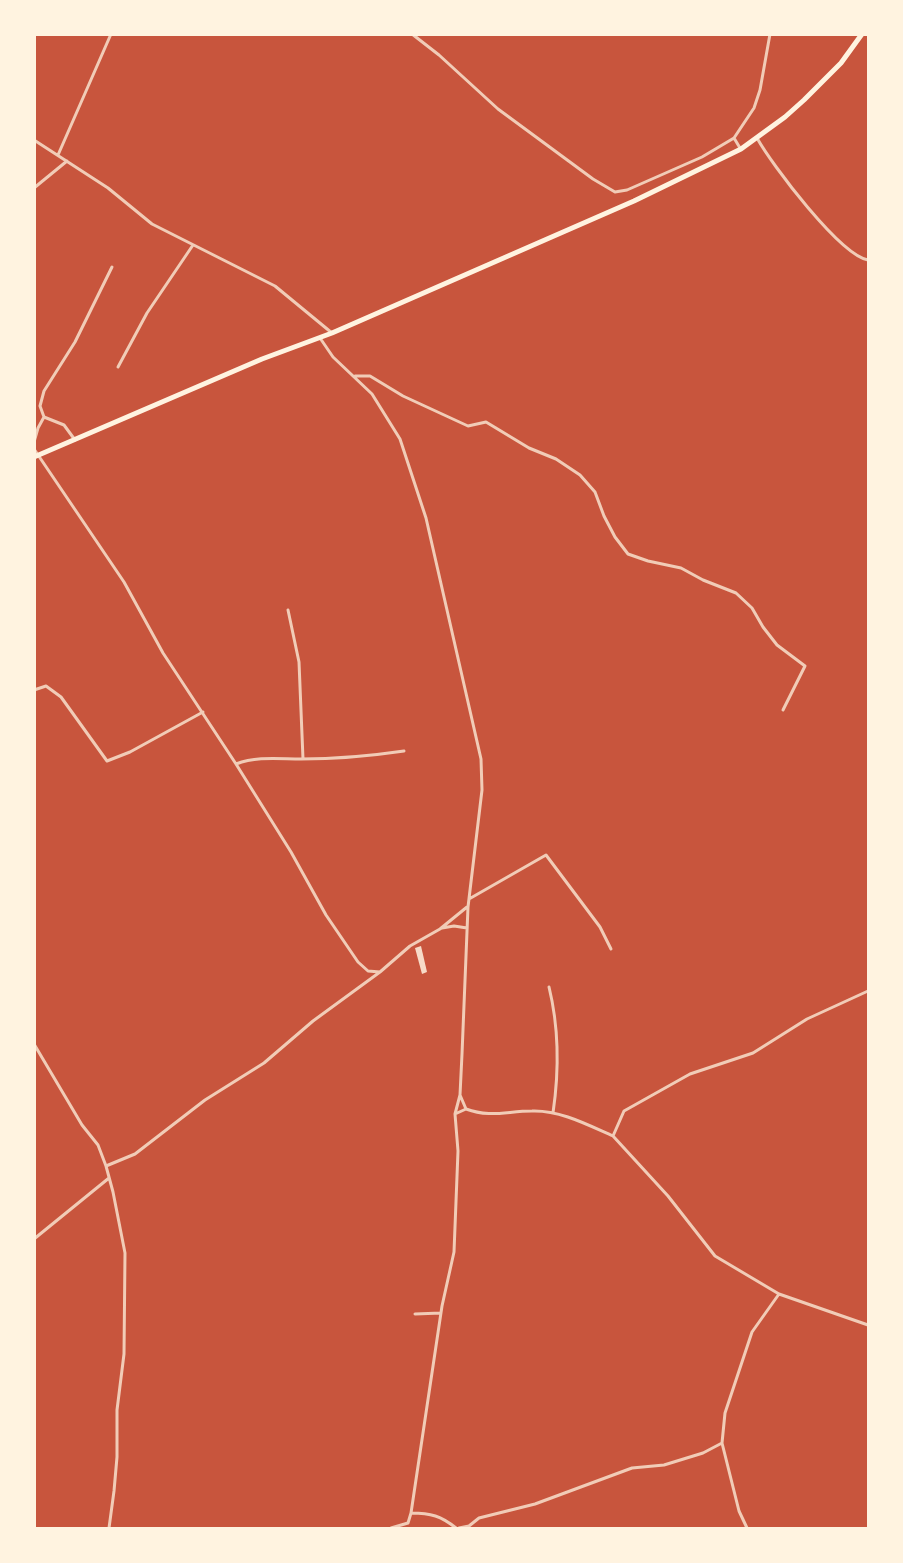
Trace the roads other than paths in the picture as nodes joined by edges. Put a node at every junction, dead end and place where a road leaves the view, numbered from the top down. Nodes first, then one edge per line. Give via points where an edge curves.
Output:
1 (111, 34) edge
2 (412, 34) edge
3 (770, 34) edge
4 (862, 34) edge
5 (734, 138) junction
6 (757, 138) junction
7 (34, 140) edge
8 (741, 149) junction
9 (58, 155) junction
10 (67, 161) junction
11 (34, 188) edge
12 (193, 245) junction
13 (868, 260) edge
14 (112, 267) dead end
15 (332, 333) junction
16 (320, 338) junction
17 (118, 367) dead end
18 (353, 376) junction
19 (44, 417) junction
20 (75, 440) junction
21 (34, 442) edge
22 (34, 449) edge
23 (36, 456) edge
24 (288, 610) dead end
25 (34, 690) edge
26 (783, 710) dead end
27 (203, 712) junction
28 (404, 751) dead end
29 (303, 759) junction
30 (237, 764) junction
31 (469, 899) junction
32 (468, 907) junction
33 (467, 928) junction
34 (440, 929) junction
35 (611, 950) dead end
36 (380, 972) junction
37 (549, 987) dead end
38 (868, 991) edge
39 (34, 1044) edge
40 (460, 1095) junction
41 (466, 1109) junction
42 (553, 1113) junction
43 (456, 1114) junction
44 (613, 1136) junction
45 (106, 1166) junction
46 (109, 1178) junction
47 (34, 1239) edge
48 (779, 1294) junction
49 (441, 1313) junction
50 (415, 1314) dead end
51 (868, 1325) edge
52 (722, 1443) junction
53 (411, 1513) junction
54 (108, 1528) edge
55 (391, 1528) edge
56 (457, 1528) edge
57 (747, 1528) edge

1 - 9 street
2 - 5 street via 498,109 615,192 693,161
3 - 5 street via 754,108
4 - 6 main road via 804,100
5 - 8 street
6 - 8 main road
6 - 13 street via 823,225 849,250
7 - 9 street
8 - 15 main road via 634,201
9 - 10 street
10 - 11 street
10 - 12 street via 152,224
12 - 15 street via 275,286
12 - 17 street via 147,313
14 - 19 street via 75,342 44,391 40,406
15 - 16 main road
16 - 18 street
16 - 20 main road
18 - 26 street via 370,376 468,426 486,422 556,459 595,492 615,537 628,554 681,568 736,593 752,608 777,645 805,666
18 - 31 street via 372,394 400,439 426,518 472,717 481,759 482,790
19 - 20 street via 64,426
19 - 21 street
20 - 23 main road
22 - 23 street
23 - 27 street via 124,582 163,653
24 - 29 street via 299,662
25 - 27 street via 46,686 61,697 107,761
27 - 30 street
28 - 29 street
29 - 30 street via 272,758
30 - 36 street via 326,915 369,971
31 - 32 street
31 - 35 street via 546,855 600,927
32 - 33 street
32 - 34 street
33 - 34 street
33 - 40 street
34 - 36 street via 410,946
36 - 45 street via 264,1063 135,1154
37 - 42 street via 558,1079
38 - 44 street via 807,1019 753,1053 671,1084 624,1111
39 - 45 street via 98,1145
40 - 41 street
40 - 43 street
41 - 42 street via 481,1115
41 - 43 street
42 - 44 street
43 - 49 street via 454,1252
44 - 48 street via 668,1196 715,1256
45 - 46 street
46 - 47 street
46 - 54 street via 125,1252 124,1354 117,1410 116,1480
48 - 51 street
48 - 52 street via 752,1332 725,1413
49 - 50 street
49 - 53 street
52 - 56 street via 664,1465 632,1468
52 - 57 street
53 - 55 street via 408,1523
53 - 56 street via 432,1513

